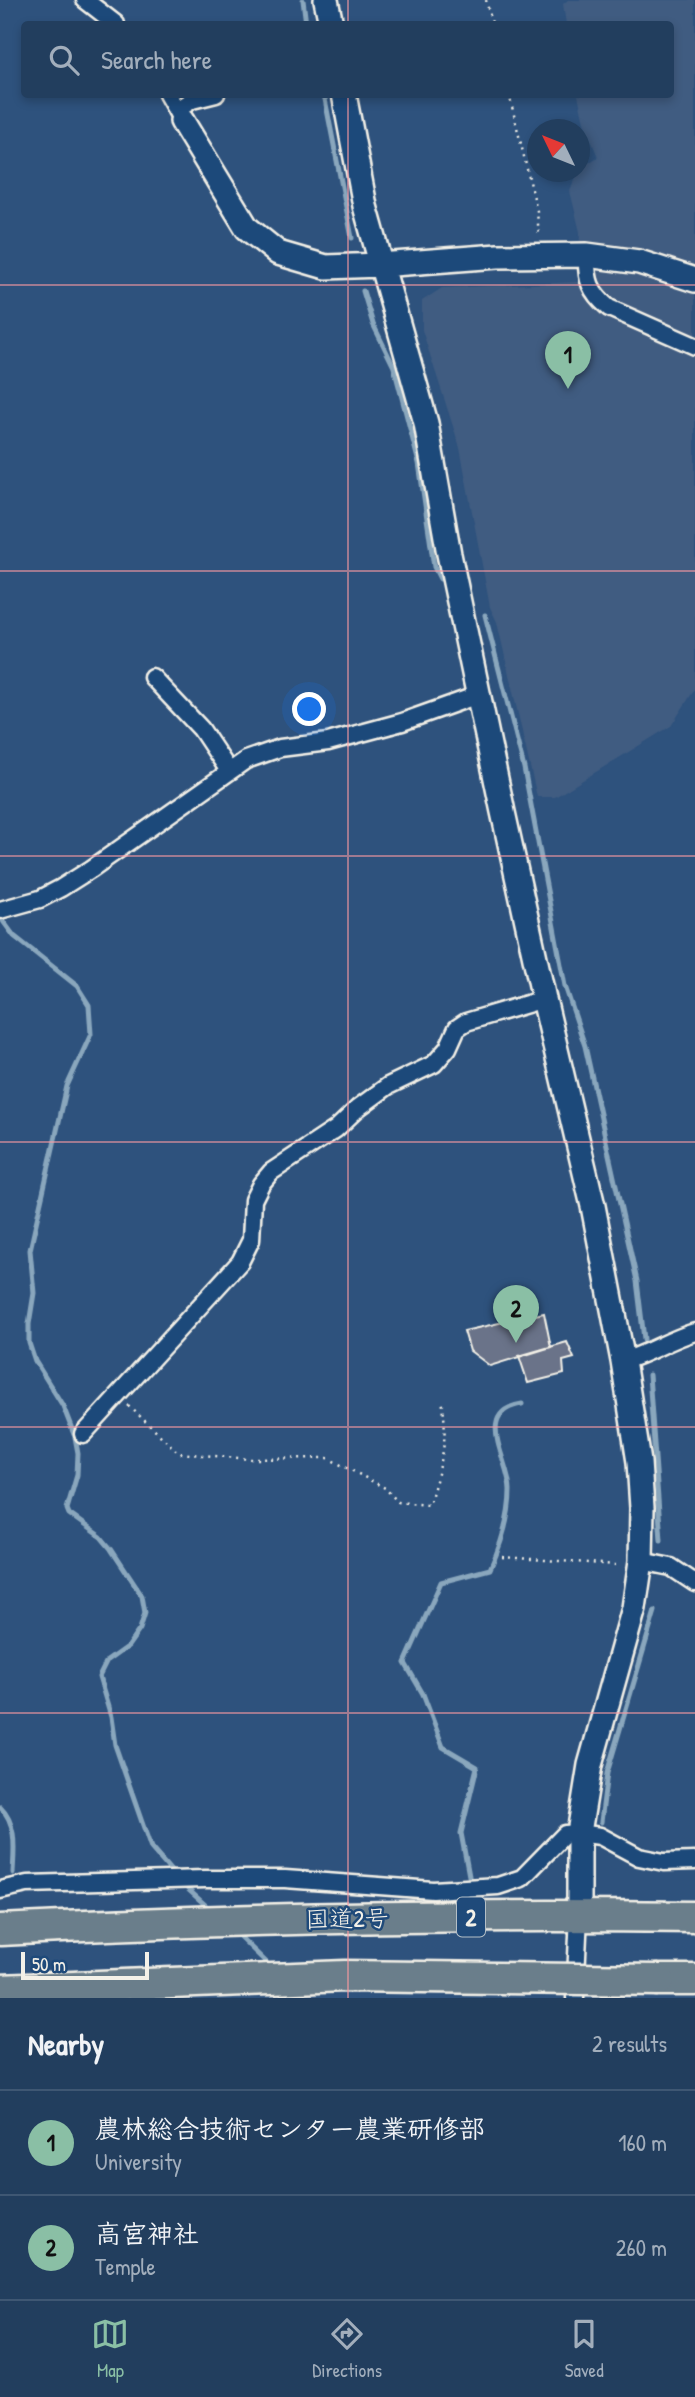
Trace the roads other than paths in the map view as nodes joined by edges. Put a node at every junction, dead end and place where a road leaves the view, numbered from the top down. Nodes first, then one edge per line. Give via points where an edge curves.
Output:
1 (85, 0) edge
2 (326, 0) edge
3 (112, 21) edge
4 (330, 21) edge
5 (169, 98) edge
6 (200, 98) edge
7 (345, 98) edge
8 (179, 115) junction
9 (587, 255) junction
10 (380, 265) junction
11 (695, 280) edge
12 (695, 346) edge
13 (152, 677) dead end
14 (478, 695) junction
15 (229, 771) junction
16 (0, 909) edge
17 (544, 999) junction
18 (695, 1332) edge
19 (623, 1361) junction
20 (83, 1434) dead end
21 (641, 1561) junction
22 (695, 1583) edge
23 (579, 1833) junction
24 (695, 1861) edge
25 (0, 1889) edge
26 (579, 1915) junction
27 (695, 1917) edge
28 (0, 1930) edge
29 (695, 1980) edge
30 (0, 1990) edge
31 (575, 1998) edge

1 - 3 street
2 - 4 street
5 - 8 street
6 - 8 street
7 - 10 street
8 - 10 street via 247,228 278,253 326,267
9 - 10 street
9 - 11 street via 639,262
9 - 12 street via 586,277 609,308
10 - 14 street via 426,423
13 - 15 street via 201,729
14 - 15 street via 328,742 261,753
14 - 17 street
15 - 16 street via 61,888 40,899
17 - 19 street via 593,1206
17 - 20 street via 466,1022 457,1028 434,1064 388,1086 336,1129 271,1172 253,1200 251,1240 240,1262
18 - 19 street
19 - 21 street via 639,1462
21 - 22 street via 671,1567
21 - 23 street via 634,1608 590,1765
23 - 24 street via 600,1836 639,1857 664,1863
23 - 25 street via 565,1834 522,1878 498,1886 433,1890 285,1879 205,1879 27,1884
23 - 26 street
26 - 27 highway, 国道2号 / 2
26 - 28 highway, 国道2号 / 2 via 246,1919
26 - 31 street
29 - 30 highway, bridge via 345,1976

